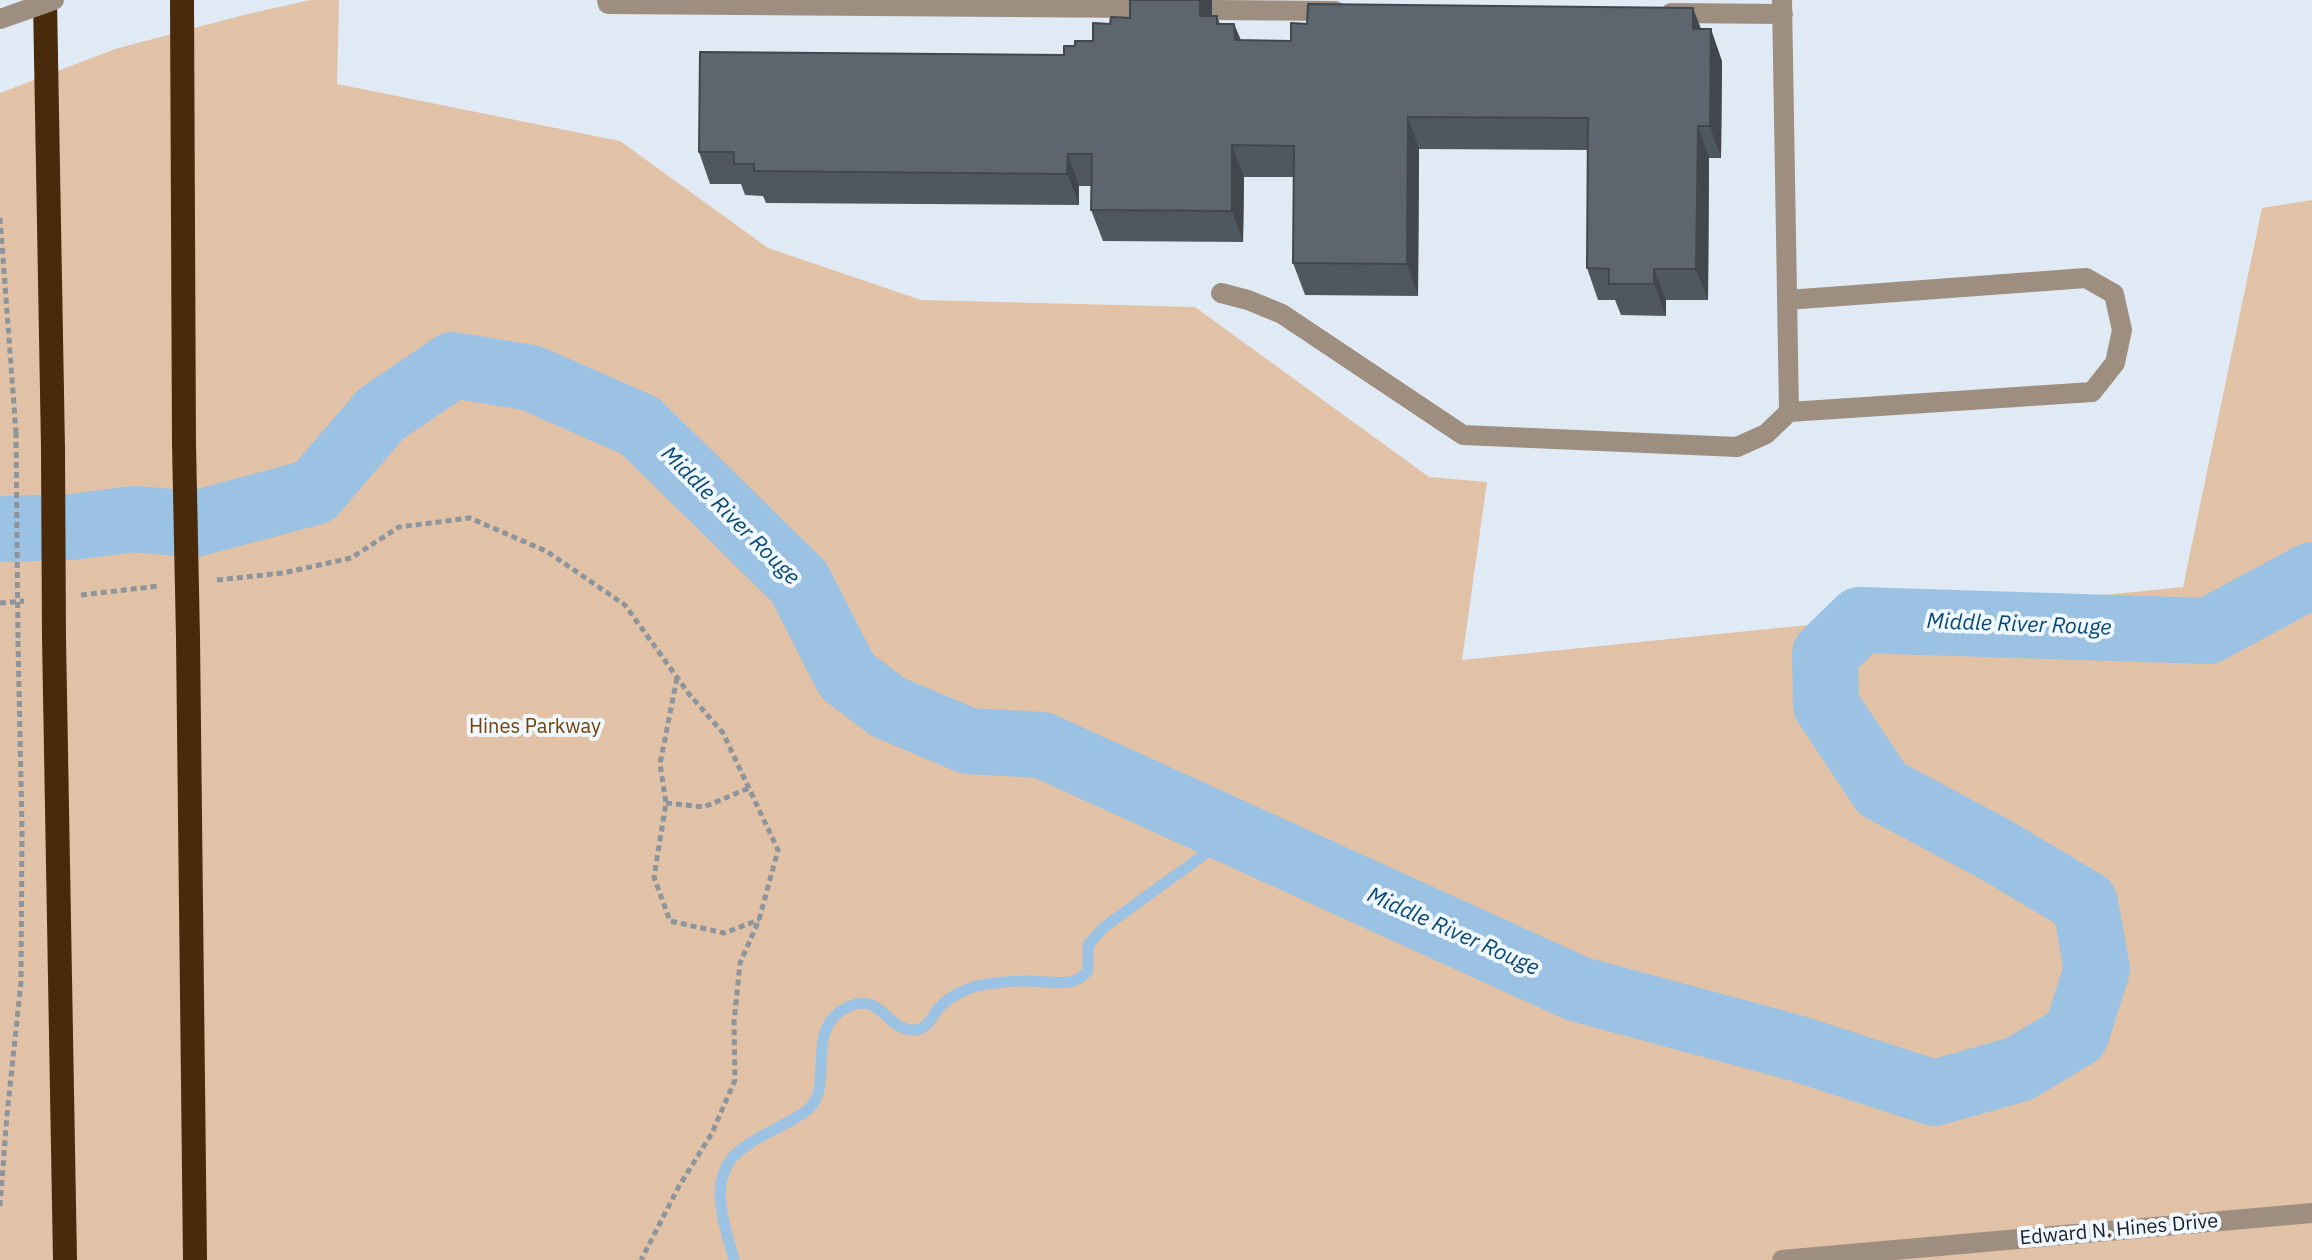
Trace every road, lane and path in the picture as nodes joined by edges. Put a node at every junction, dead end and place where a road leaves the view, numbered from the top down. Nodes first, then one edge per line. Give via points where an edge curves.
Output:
1 (45, 0) edge
2 (54, 0) edge
3 (182, 0) edge
4 (607, 0) edge
5 (973, 4) edge
6 (1782, 7) edge
7 (1138, 8) edge
8 (1214, 10) dead end
9 (1356, 11) edge
10 (1656, 13) edge
11 (0, 19) edge
12 (0, 218) edge
13 (1221, 293) dead end
14 (1787, 300) junction
15 (1789, 412) junction
16 (205, 581) dead end
17 (173, 585) dead end
18 (79, 595) dead end
19 (31, 600) dead end
20 (0, 603) edge
21 (677, 677) junction
22 (749, 788) junction
23 (666, 803) junction
24 (759, 920) junction
25 (0, 1206) edge
26 (2312, 1213) edge
27 (65, 1260) edge
28 (195, 1260) edge
29 (641, 1260) edge
30 (1782, 1260) edge

1 - 27 highway, bridge
2 - 11 street, bridge
3 - 28 highway, bridge
4 - 5 street
5 - 7 street
6 - 10 street
6 - 14 street
8 - 9 street
12 - 25 path, bridge via 16,432 22,827 21,982
13 - 15 street via 1282,314 1463,435 1737,447 1766,434
14 - 15 street
14 - 15 street via 2086,278 2114,294 2122,330 2115,363 2092,392
16 - 21 path via 283,573 351,558 399,527 470,518 546,551 625,605
17 - 18 path
19 - 20 path
21 - 22 path via 723,733
21 - 23 path via 660,764
22 - 23 path via 704,807
22 - 24 path via 778,850
23 - 24 path via 654,877 670,921 724,933
24 - 29 path via 740,963 735,1080 712,1133
26 - 30 street, Edward N. Hines Drive

